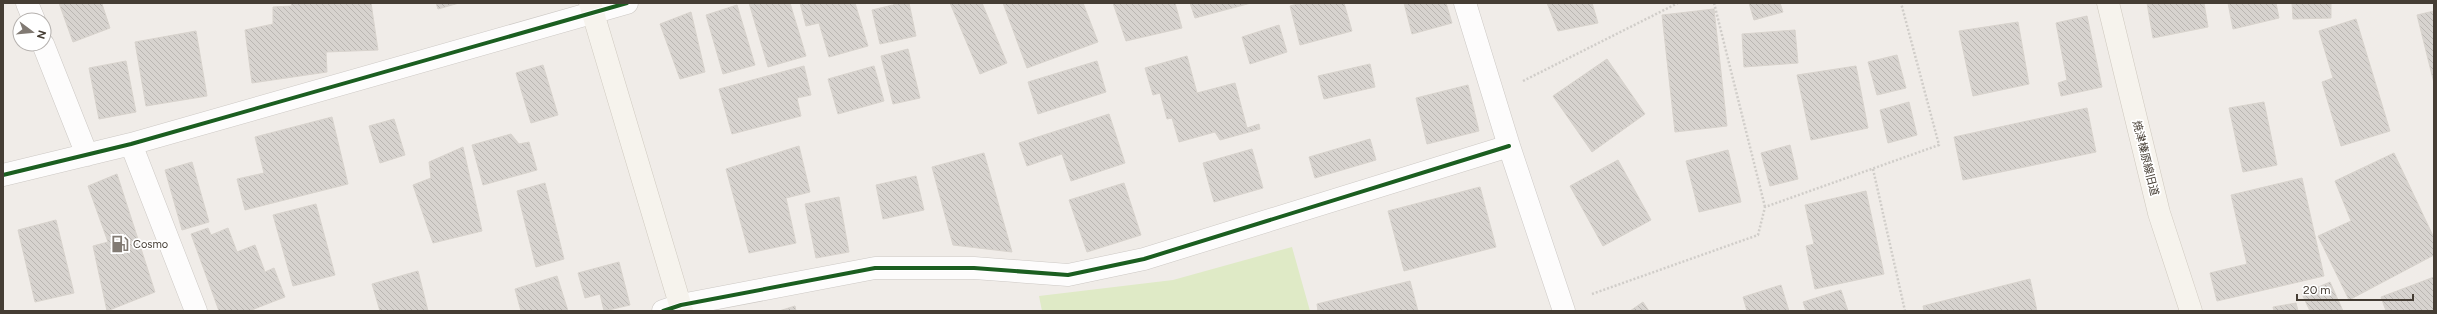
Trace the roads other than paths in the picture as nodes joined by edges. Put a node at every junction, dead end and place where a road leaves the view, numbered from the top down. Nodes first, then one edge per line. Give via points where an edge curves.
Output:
1 (628, 3) edge
2 (1465, 3) edge
3 (2108, 3) edge
4 (591, 8) edge
5 (46, 52) edge
6 (131, 144) junction
7 (1509, 146) junction
8 (87, 155) junction
9 (3, 175) edge
10 (1562, 308) edge
11 (675, 309) edge
12 (196, 311) edge
13 (2191, 311) edge

1 - 4 street
2 - 7 street
3 - 13 street, 焼津榛原線旧道 via 2159,213
4 - 6 street
4 - 11 street
5 - 8 street
6 - 8 street
6 - 12 street
7 - 10 street
7 - 11 street via 1144,260 1068,275 974,268 875,268
8 - 9 street

